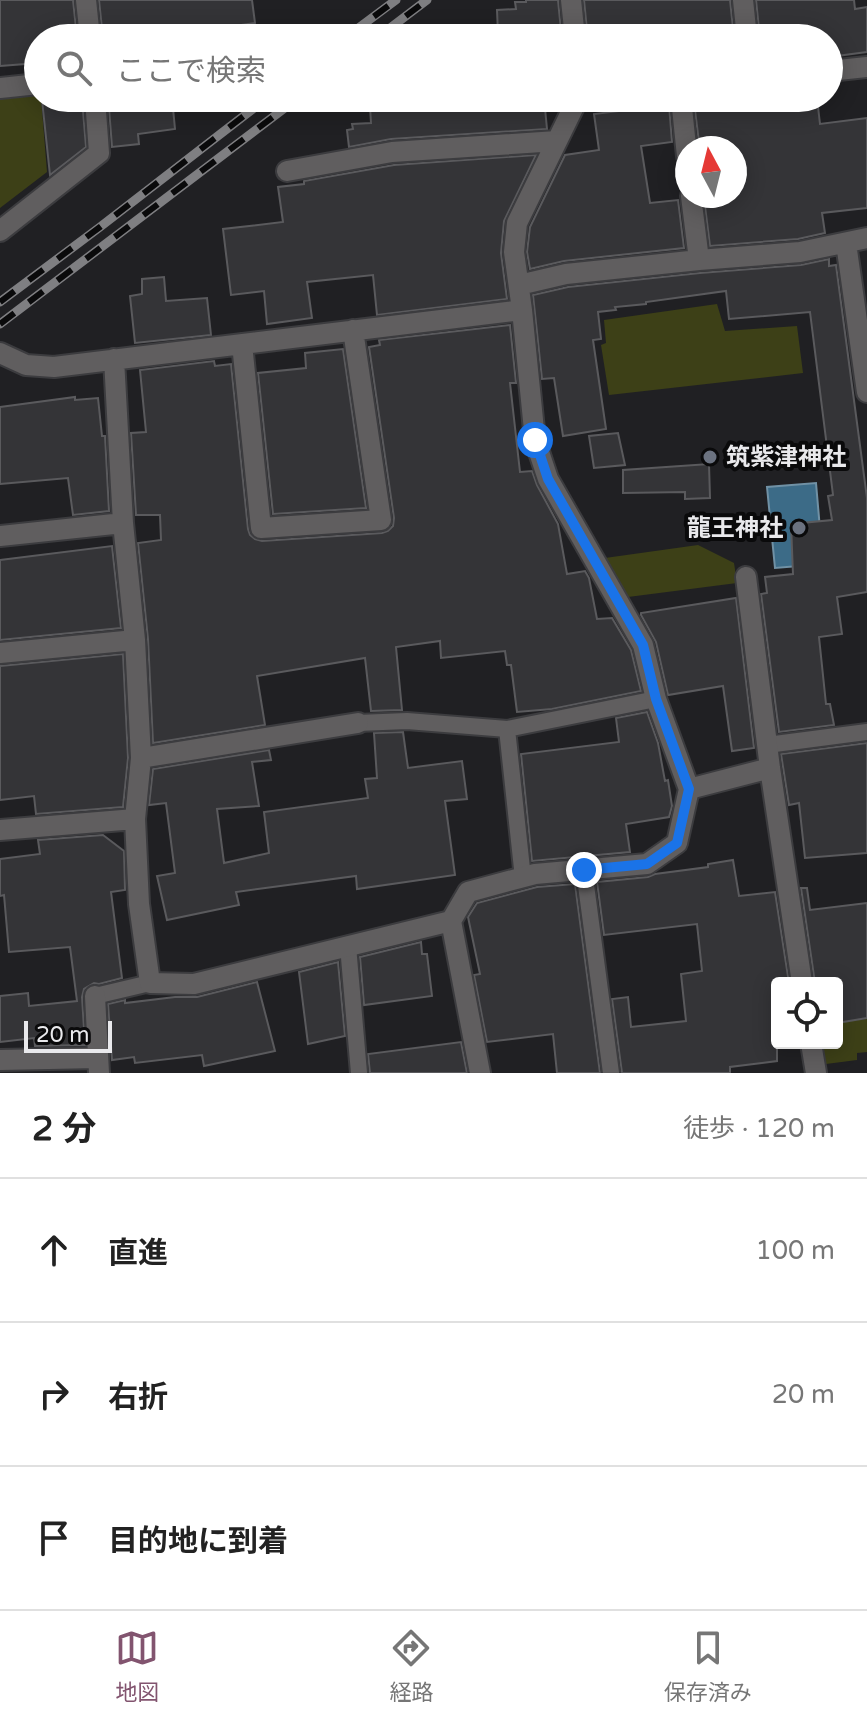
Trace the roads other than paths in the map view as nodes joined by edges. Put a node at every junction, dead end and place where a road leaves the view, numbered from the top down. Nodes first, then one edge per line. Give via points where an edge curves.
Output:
1 (86, 0) edge
2 (571, 0) edge
3 (743, 0) edge
4 (89, 24) edge
5 (574, 24) edge
6 (746, 24) edge
7 (867, 67) edge
8 (843, 70) edge
9 (24, 85) edge
10 (0, 88) edge
11 (96, 112) edge
12 (571, 112) edge
13 (682, 112) edge
14 (685, 136) edge
15 (557, 141) junction
16 (287, 171) dead end
17 (692, 208) edge
18 (0, 231) edge
19 (867, 238) edge
20 (846, 243) junction
21 (699, 260) junction
22 (519, 285) junction
23 (522, 310) junction
24 (353, 330) junction
25 (242, 344) junction
26 (864, 345) edge
27 (0, 353) edge
28 (114, 359) junction
29 (867, 392) edge
30 (123, 523) junction
31 (0, 536) edge
32 (746, 577) dead end
33 (135, 640) junction
34 (0, 653) edge
35 (656, 699) junction
36 (358, 723) joint
37 (507, 729) junction
38 (867, 732) edge
39 (767, 745) junction
40 (141, 758) junction
41 (770, 768) junction
42 (689, 789) junction
43 (135, 819) junction
44 (0, 830) edge
45 (584, 870) junction
46 (523, 878) junction
47 (451, 921) junction
48 (348, 946) junction
49 (801, 977) edge
50 (150, 983) junction
51 (95, 996) joint
52 (812, 1049) edge
53 (0, 1060) edge
54 (98, 1065) edge
55 (359, 1073) edge
56 (480, 1073) edge
57 (611, 1073) edge
58 (816, 1073) edge

1 - 4 street
2 - 5 street
3 - 6 street
7 - 8 street
9 - 10 street
11 - 18 street via 99,153
12 - 15 street
13 - 14 street
15 - 16 street via 392,152
15 - 22 street via 517,223
17 - 21 street
19 - 20 street
20 - 21 street
20 - 26 street
21 - 22 street via 566,274
22 - 23 street
23 - 24 street
23 - 35 street via 535,440 548,479 643,645
24 - 25 street
24 - 25 street via 381,520 261,528
25 - 28 street
26 - 29 street
27 - 28 street via 26,365 54,367
28 - 30 street
30 - 31 street
30 - 33 street
32 - 39 street
33 - 34 street
33 - 40 street
35 - 37 lane
35 - 42 street
36 - 37 lane
36 - 40 street
37 - 46 lane
38 - 39 lane
39 - 41 street
40 - 43 street
41 - 42 street
41 - 49 street
42 - 45 street via 677,843 647,864
43 - 44 street
43 - 50 street
45 - 46 street
45 - 57 lane
46 - 47 street via 468,892
47 - 48 street
47 - 56 street
48 - 50 street via 194,984
48 - 55 lane
50 - 51 lane
51 - 54 street
52 - 58 street
53 - 54 street

